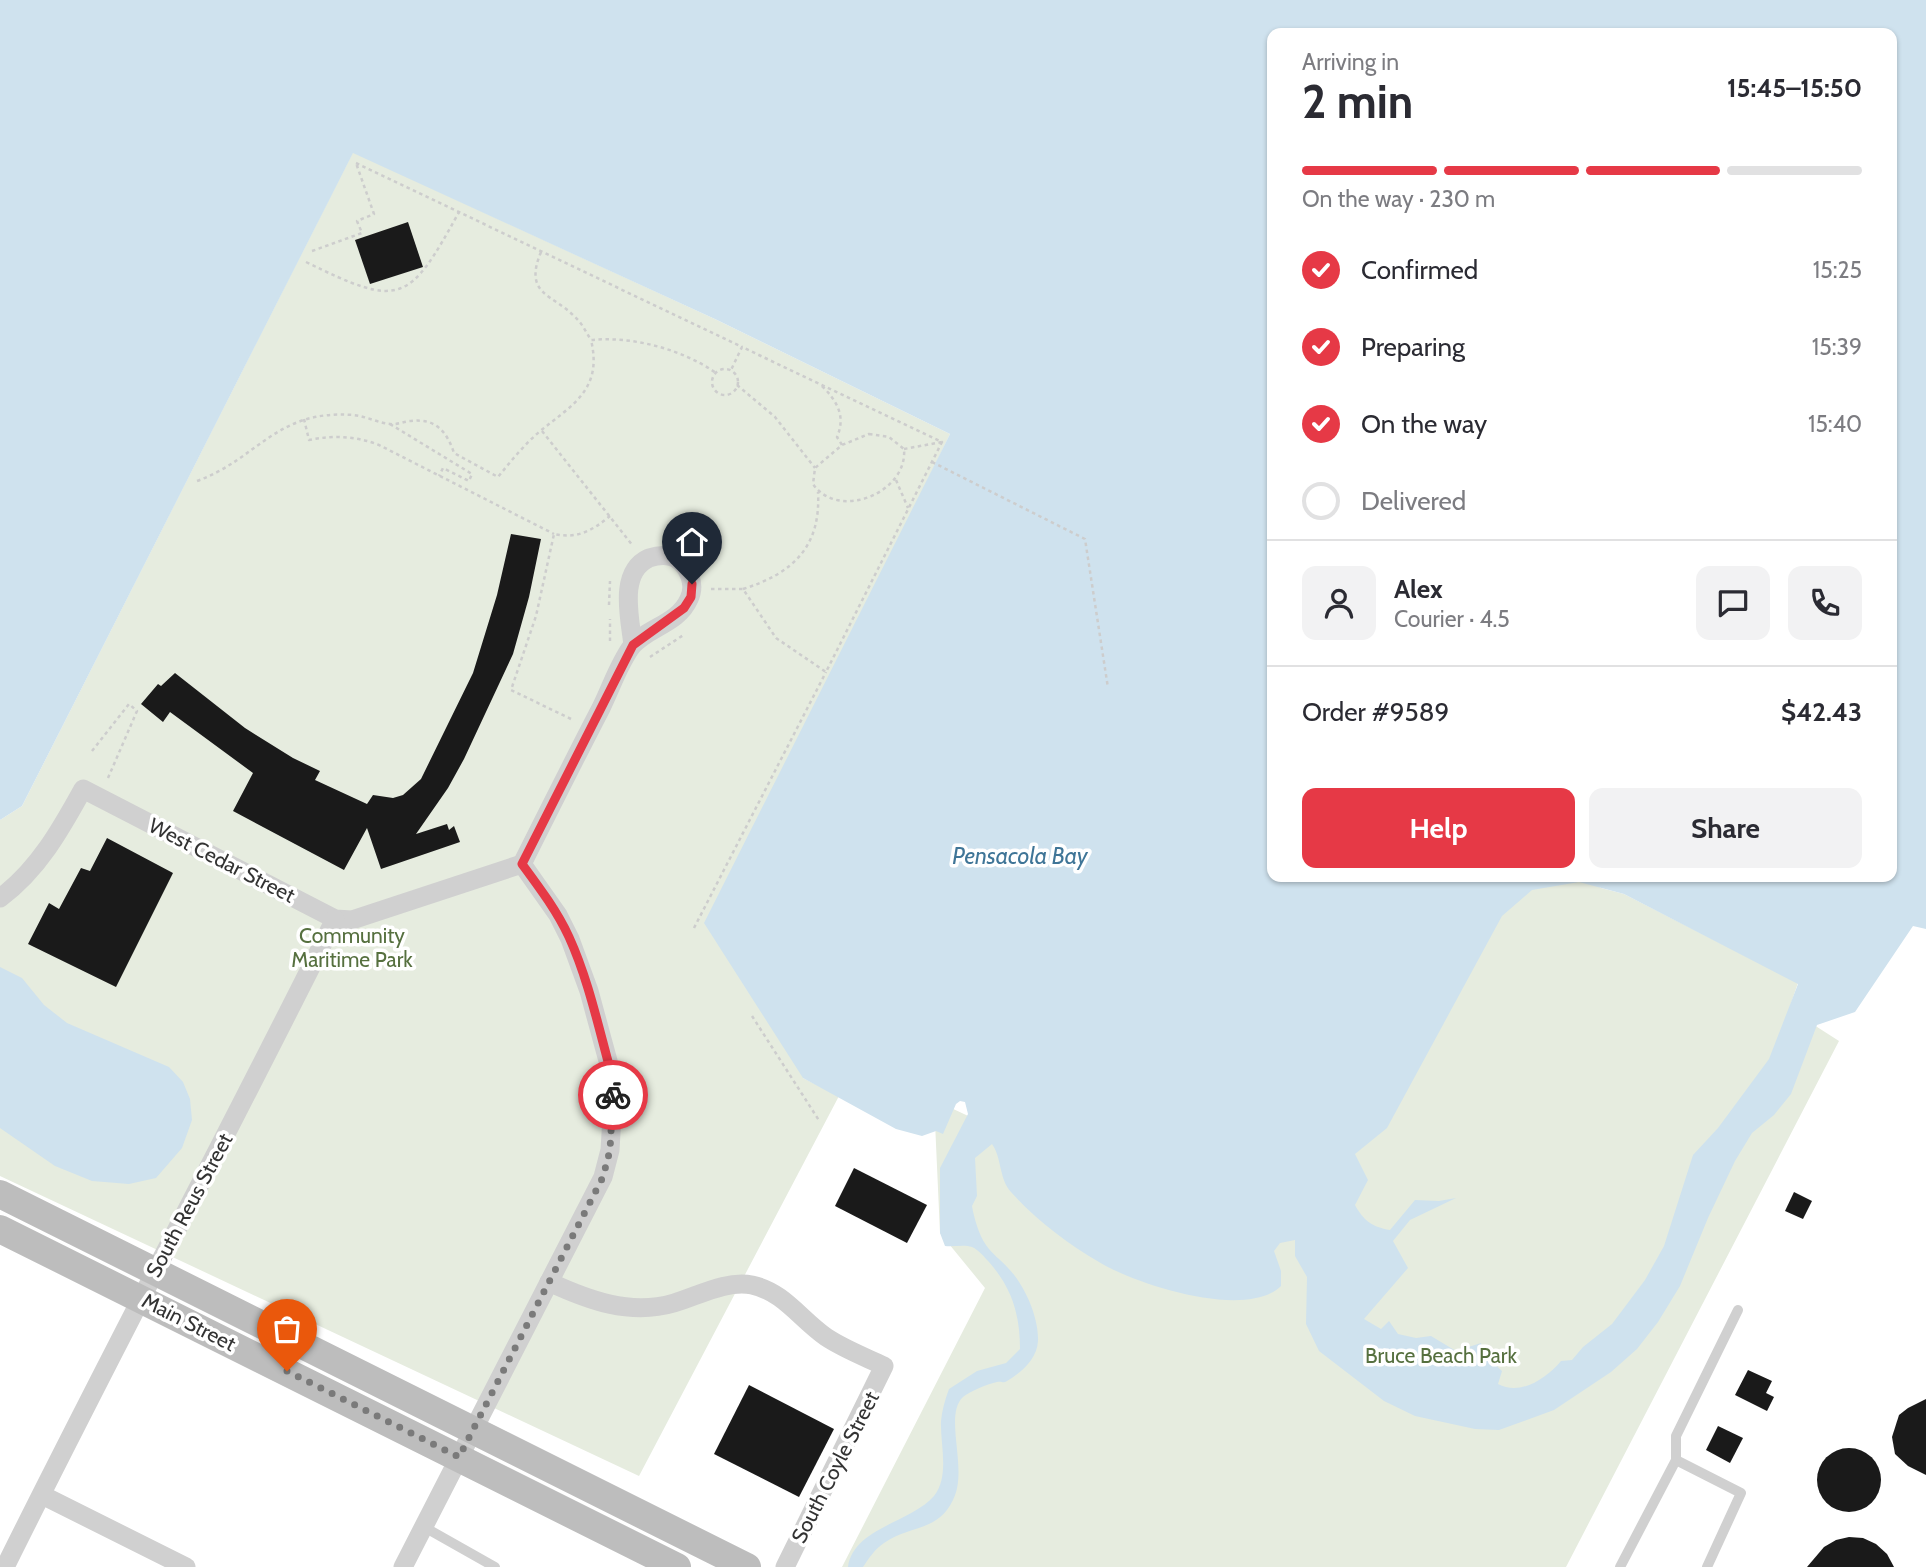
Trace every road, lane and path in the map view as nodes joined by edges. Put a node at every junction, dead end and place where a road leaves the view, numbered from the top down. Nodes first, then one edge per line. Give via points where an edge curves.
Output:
1 (459, 212) junction
2 (312, 251) dead end
3 (542, 251) junction
4 (306, 262) dead end
5 (591, 340) junction
6 (742, 347) junction
7 (731, 370) junction
8 (716, 373) junction
9 (820, 384) junction
10 (737, 385) junction
11 (304, 419) junction
12 (390, 424) junction
13 (541, 430) junction
14 (942, 442) junction
15 (842, 444) junction
16 (904, 449) junction
17 (932, 462) junction
18 (815, 468) junction
19 (439, 476) junction
20 (896, 480) junction
21 (197, 481) dead end
22 (818, 492) junction
23 (908, 508) junction
24 (610, 516) junction
25 (554, 534) junction
26 (642, 540) dead end
27 (612, 575) dead end
28 (743, 589) junction
29 (708, 600) dead end
30 (687, 632) dead end
31 (610, 640) dead end
32 (633, 645) junction
33 (650, 657) dead end
34 (827, 672) junction
35 (1108, 688) dead end
36 (571, 719) dead end
37 (92, 751) dead end
38 (108, 778) dead end
39 (522, 864) junction
40 (0, 898) edge
41 (335, 919) junction
42 (694, 928) dead end
43 (752, 1016) dead end
44 (820, 1122) dead end
45 (0, 1194) edge
46 (0, 1229) edge
47 (154, 1271) junction
48 (549, 1282) junction
49 (140, 1297) junction
50 (1738, 1310) dead end
51 (473, 1431) junction
52 (459, 1457) junction
53 (1676, 1460) junction
54 (42, 1494) junction
55 (424, 1527) junction
56 (5, 1567) edge
57 (186, 1567) edge
58 (403, 1567) edge
59 (495, 1567) edge
60 (677, 1567) edge
61 (747, 1567) edge
62 (785, 1567) edge
63 (1620, 1567) edge
64 (1707, 1567) edge

1 - 2 path via 356,163 374,214 357,220 362,233
1 - 3 path
1 - 4 path via 424,271 402,288 366,289
3 - 5 path via 535,269 538,286 575,316
3 - 6 path
5 - 8 path via 649,346 684,356
5 - 13 path via 595,360 587,387 570,409
6 - 7 path
6 - 9 path
7 - 8 path
7 - 10 path
8 - 10 path via 712,384 720,393 728,394
9 - 14 path
9 - 15 path via 838,403 837,437
10 - 18 path via 775,417
11 - 12 path via 354,415
11 - 19 path via 309,440 369,441
11 - 21 path via 250,448 231,467
12 - 13 path via 420,421 437,425 454,453 498,477
12 - 19 path via 472,474 469,481 443,468
13 - 24 path
14 - 16 path
14 - 17 path
15 - 16 path via 869,434 889,437
15 - 18 path
16 - 20 path via 905,465
17 - 23 path
17 - 35 path via 1085,539
18 - 22 path via 813,484
19 - 25 path
20 - 22 path via 872,495 850,501 826,498
20 - 23 path
22 - 28 path via 817,527 805,552 786,569
23 - 34 path
24 - 25 path via 577,535
24 - 26 path via 633,546
25 - 36 path via 536,616 511,690
27 - 31 path
28 - 29 path via 710,589
28 - 34 path via 776,638
30 - 33 path
32 - 32 street via 671,620 691,597 688,571 667,555 640,562 629,582
32 - 39 street
34 - 42 path
37 - 38 path via 129,704 137,710
39 - 41 street via 352,920
39 - 48 street via 570,939 614,1083 610,1150 603,1177
40 - 41 street, West Cedar Street via 42,855 83,789
41 - 47 street, South Reus Street
43 - 44 path
45 - 47 main road
46 - 49 main road, Main Street
47 - 49 street, South Reus Street
47 - 51 main road
48 - 51 street
48 - 62 street, South Coyle Street via 586,1300 614,1306 670,1304 719,1287 750,1285 789,1303 826,1337 884,1366
49 - 52 main road, Main Street
49 - 54 street, South Reus Street
50 - 53 lane via 1676,1436
51 - 52 street
51 - 61 main road
52 - 55 street
52 - 60 main road, Main Street
53 - 63 lane
53 - 64 lane via 1741,1493
54 - 56 street, South Reus Street
54 - 57 street
55 - 58 street
55 - 59 lane

